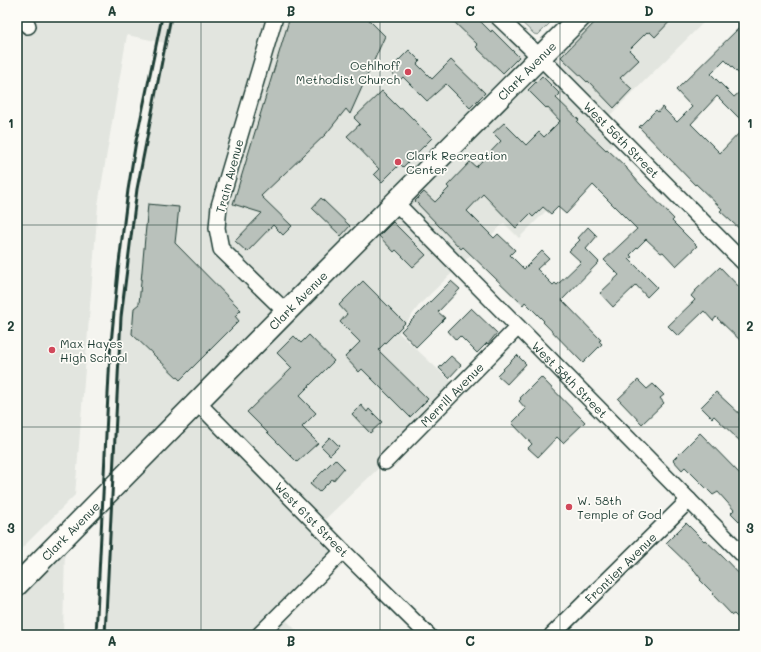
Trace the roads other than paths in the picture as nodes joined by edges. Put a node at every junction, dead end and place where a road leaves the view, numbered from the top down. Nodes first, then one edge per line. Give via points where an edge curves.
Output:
1 (275, 17) edge
2 (498, 17) edge
3 (580, 17) edge
4 (540, 57) junction
5 (395, 202) junction
6 (744, 263) edge
7 (286, 312) junction
8 (518, 327) junction
9 (198, 402) junction
10 (385, 462) dead end
11 (689, 500) junction
12 (343, 550) junction
13 (744, 556) edge
14 (17, 585) edge
15 (258, 635) edge
16 (428, 635) edge
17 (552, 635) edge

1 - 7 street, Train Avenue via 218,206 217,228 222,249
2 - 4 street, West 56th Street
3 - 4 street, Clark Avenue
4 - 5 street, Clark Avenue
4 - 6 street, West 56th Street
5 - 7 street, Clark Avenue
5 - 8 street, West 58th Street
7 - 9 street, Clark Avenue
8 - 10 street, Merrill Avenue
8 - 11 street, West 58th Street
9 - 12 street, West 61st Street
9 - 14 street, Clark Avenue
11 - 13 street, West 58th Street
11 - 17 street, Frontier Avenue
12 - 15 street
12 - 16 street, West 61st Street

